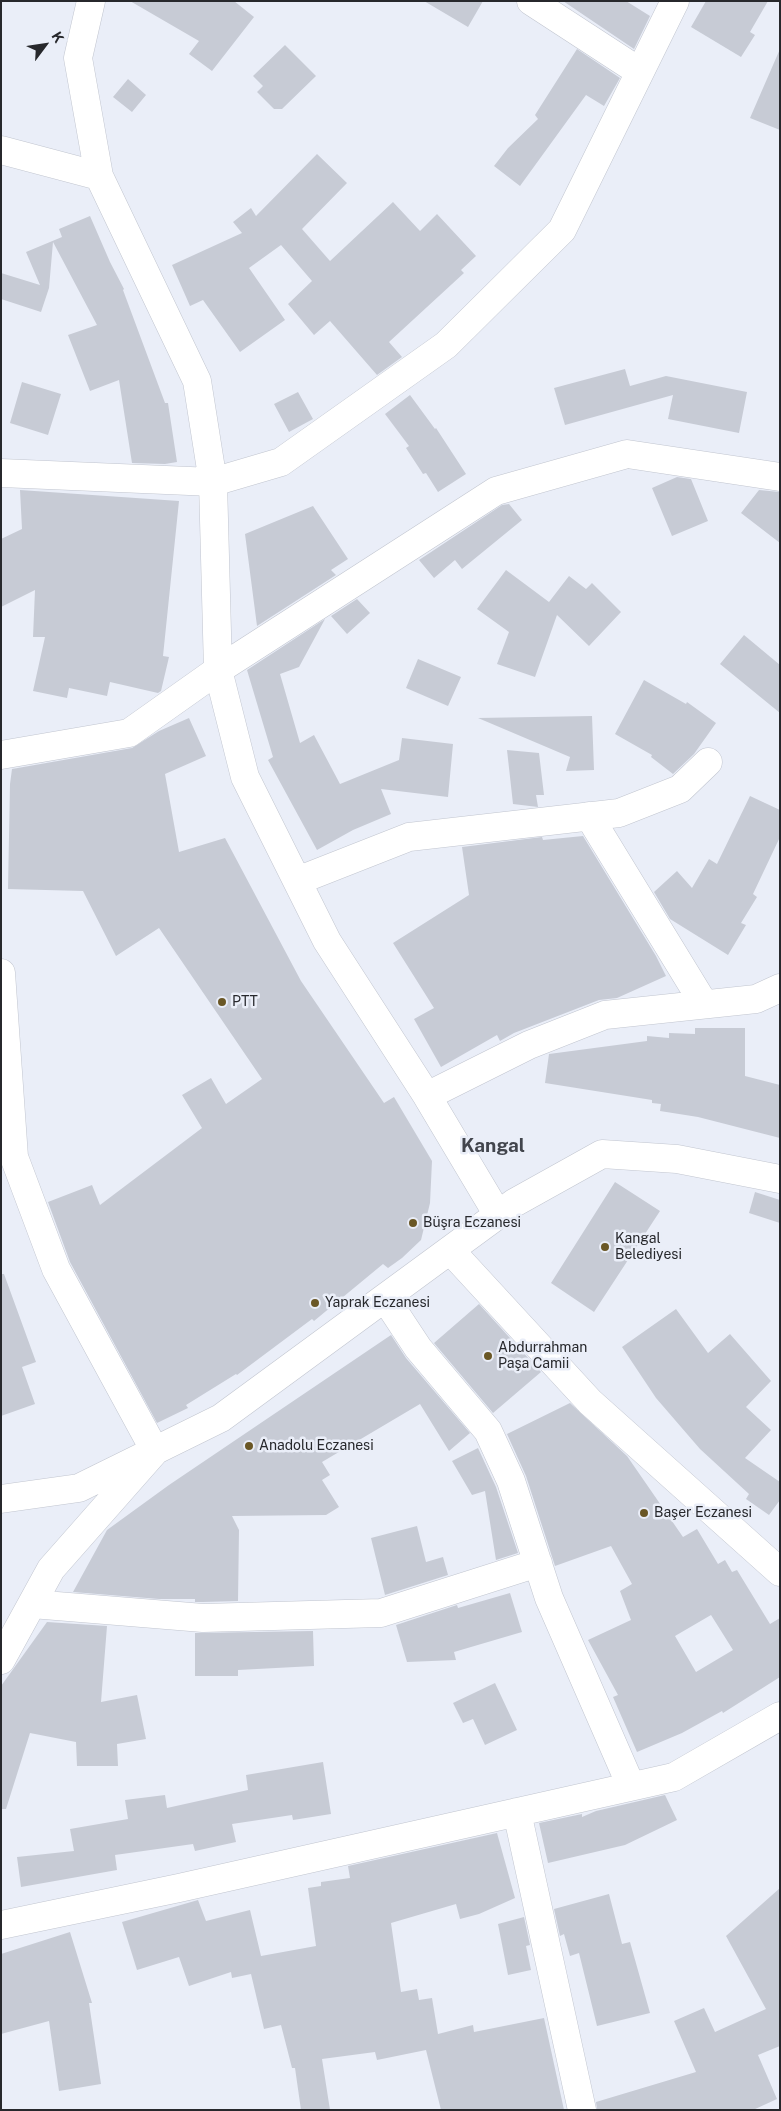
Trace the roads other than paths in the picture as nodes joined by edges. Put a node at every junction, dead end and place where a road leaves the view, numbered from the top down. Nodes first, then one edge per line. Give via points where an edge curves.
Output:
1 (91, 1) edge
2 (531, 1) edge
3 (675, 1) edge
4 (640, 72) junction
5 (1, 150) edge
6 (99, 176) junction
7 (1, 473) edge
8 (780, 477) edge
9 (213, 482) junction
10 (218, 670) junction
11 (1, 755) edge
12 (708, 762) dead end
13 (589, 816) junction
14 (297, 881) junction
15 (1, 973) edge
16 (780, 988) edge
17 (704, 1004) junction
18 (426, 1096) junction
19 (780, 1179) edge
20 (498, 1215) junction
21 (450, 1250) junction
22 (385, 1298) junction
23 (155, 1451) junction
24 (1, 1500) edge
25 (538, 1563) junction
26 (780, 1572) edge
27 (32, 1604) junction
28 (1, 1660) edge
29 (780, 1716) edge
30 (632, 1786) junction
31 (517, 1812) junction
32 (1, 1925) edge
33 (582, 2110) edge

1 - 6 street via 78,58
2 - 4 street
3 - 4 street
4 - 9 street via 562,230 446,345 281,462
5 - 6 street
6 - 9 street via 197,381
7 - 9 street
8 - 10 street via 627,454 496,491
9 - 10 street
10 - 11 street via 129,732
10 - 14 street via 244,777
12 - 13 street via 680,789 619,812
13 - 14 street via 409,837
13 - 17 street
14 - 18 street via 327,941
15 - 23 street via 14,1157 56,1269
16 - 17 street via 756,999
17 - 18 street via 605,1015 529,1046
18 - 20 street
19 - 20 street via 677,1159 602,1154
20 - 21 street
21 - 22 street
21 - 26 street via 590,1402
22 - 23 street via 221,1418
22 - 25 street via 418,1348 488,1431 511,1481
23 - 24 street via 79,1488
23 - 27 street via 51,1569
25 - 27 street via 381,1613 204,1618
25 - 30 street via 549,1598
27 - 28 street
29 - 30 street via 674,1777
30 - 31 street
31 - 32 street
31 - 33 street

